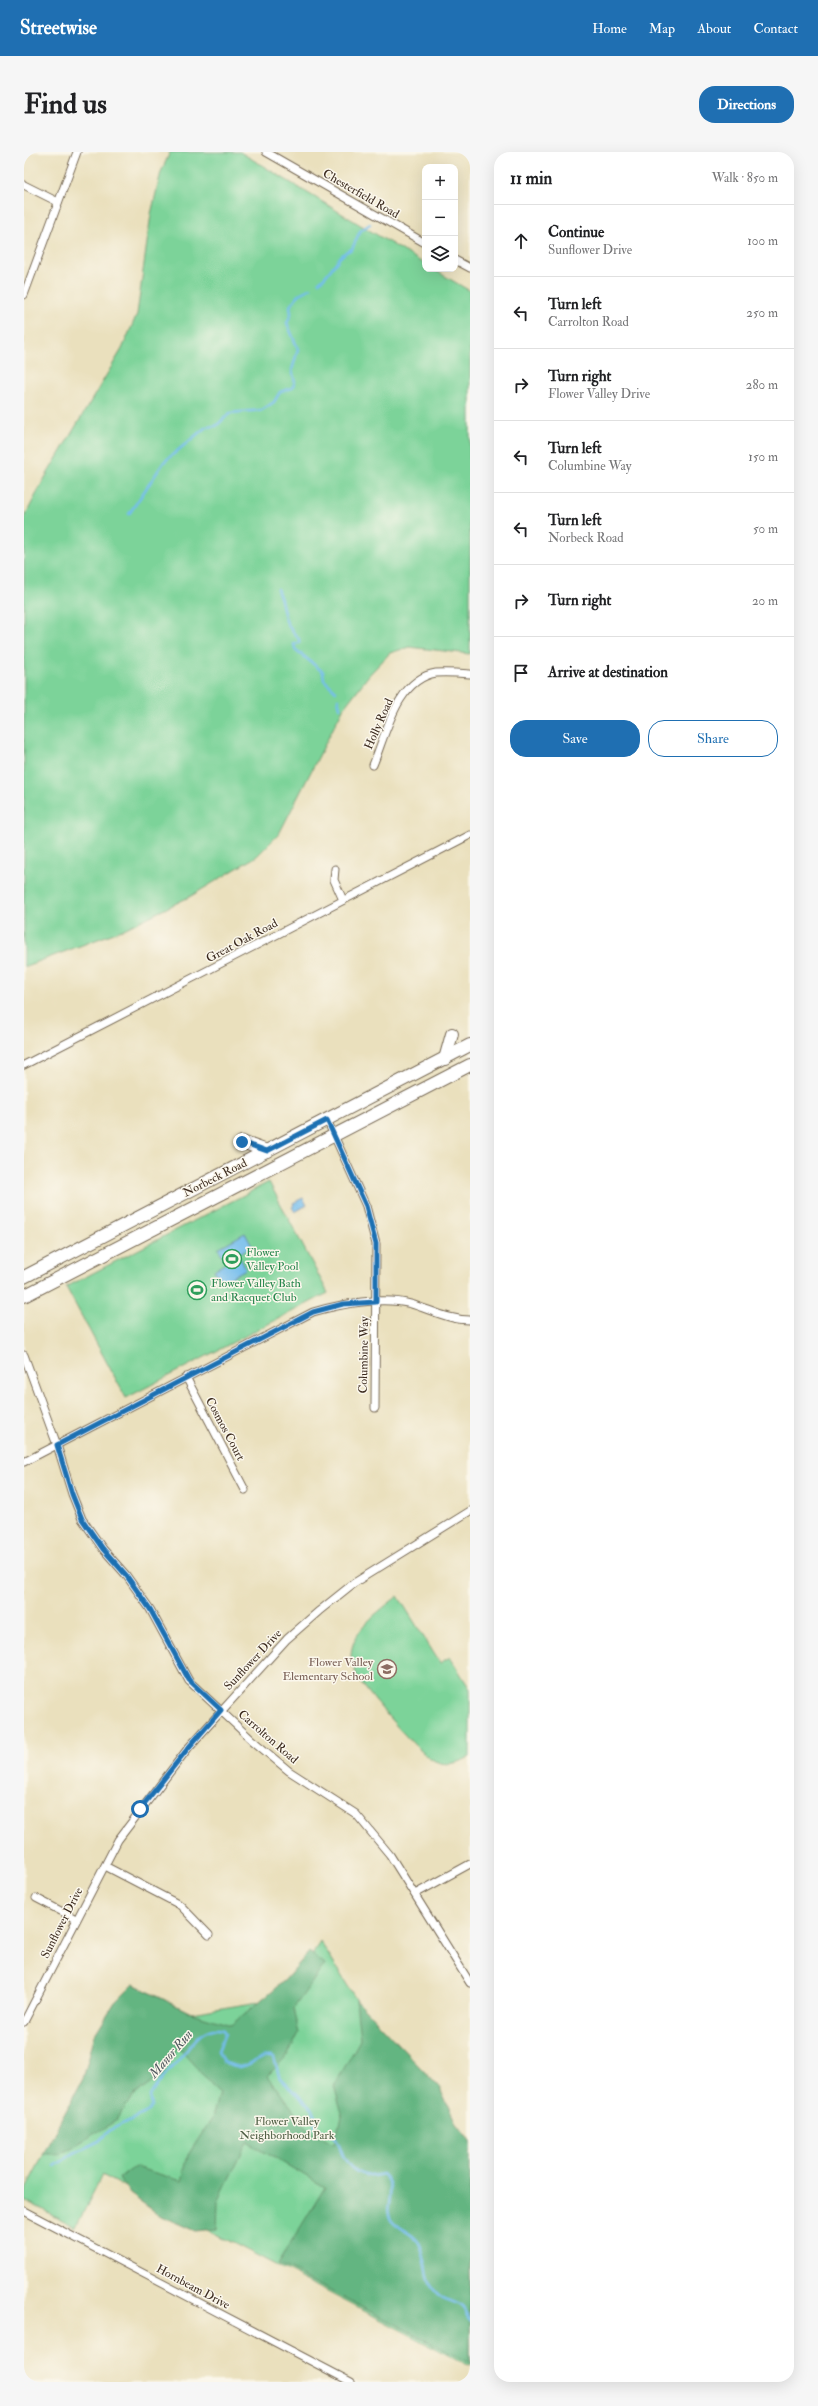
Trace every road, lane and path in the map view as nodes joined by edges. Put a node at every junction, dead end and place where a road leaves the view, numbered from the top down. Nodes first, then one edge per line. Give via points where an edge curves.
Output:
1 (77, 152) edge
2 (266, 152) edge
3 (24, 185) edge
4 (58, 202) junction
5 (422, 241) edge
6 (458, 262) edge
7 (470, 268) edge
8 (24, 295) edge
9 (470, 674) edge
10 (373, 764) dead end
11 (470, 835) edge
12 (335, 869) dead end
13 (343, 900) junction
14 (452, 1034) dead end
15 (470, 1046) edge
16 (445, 1059) junction
17 (470, 1065) edge
18 (24, 1066) edge
19 (327, 1120) junction
20 (335, 1136) junction
21 (242, 1142) dead end
22 (267, 1151) junction
23 (24, 1277) edge
24 (24, 1296) edge
25 (376, 1302) junction
26 (470, 1320) edge
27 (24, 1355) edge
28 (186, 1377) junction
29 (375, 1408) dead end
30 (57, 1445) junction
31 (24, 1462) edge
32 (245, 1490) dead end
33 (470, 1511) edge
34 (221, 1710) junction
35 (470, 1864) edge
36 (105, 1866) junction
37 (415, 1894) junction
38 (36, 1898) dead end
39 (76, 1919) junction
40 (210, 1935) dead end
41 (470, 1983) edge
42 (24, 2022) edge
43 (24, 2211) edge
44 (351, 2382) edge

1 - 4 street
2 - 5 street, Chesterfield Road
3 - 4 street
4 - 8 street
6 - 7 street
9 - 10 street, Holly Road via 437,673 423,677 412,685 399,702
11 - 13 street, Great Oak Road
12 - 13 street via 334,880
13 - 18 street, Great Oak Road
14 - 16 main road
15 - 16 main road, Norbeck Road
16 - 19 main road, Norbeck Road
17 - 20 main road, Norbeck Road
19 - 20 street, Columbine Way
19 - 22 main road, Norbeck Road
20 - 24 main road, Norbeck Road
20 - 25 street, Columbine Way via 366,1206 376,1244
21 - 22 main road
22 - 23 main road, Norbeck Road
25 - 26 street via 409,1303 447,1317
25 - 28 street via 343,1304 313,1312
25 - 29 street, Columbine Way
27 - 30 street, Carrolton Road
28 - 30 street
28 - 32 street, Cosmos Court
30 - 31 street
30 - 34 street, Carrolton Road via 82,1519 150,1609 189,1680
33 - 34 street, Sunflower Drive via 354,1583 287,1639
34 - 36 street, Sunflower Drive via 140,1809 118,1840
34 - 37 street, Carrolton Road via 289,1771 356,1814 390,1855
35 - 37 street
36 - 39 street, Sunflower Drive
36 - 40 street via 180,1905
37 - 41 street, Carrolton Road
38 - 39 street
39 - 42 street, Sunflower Drive
43 - 44 street, Hornbeam Drive

